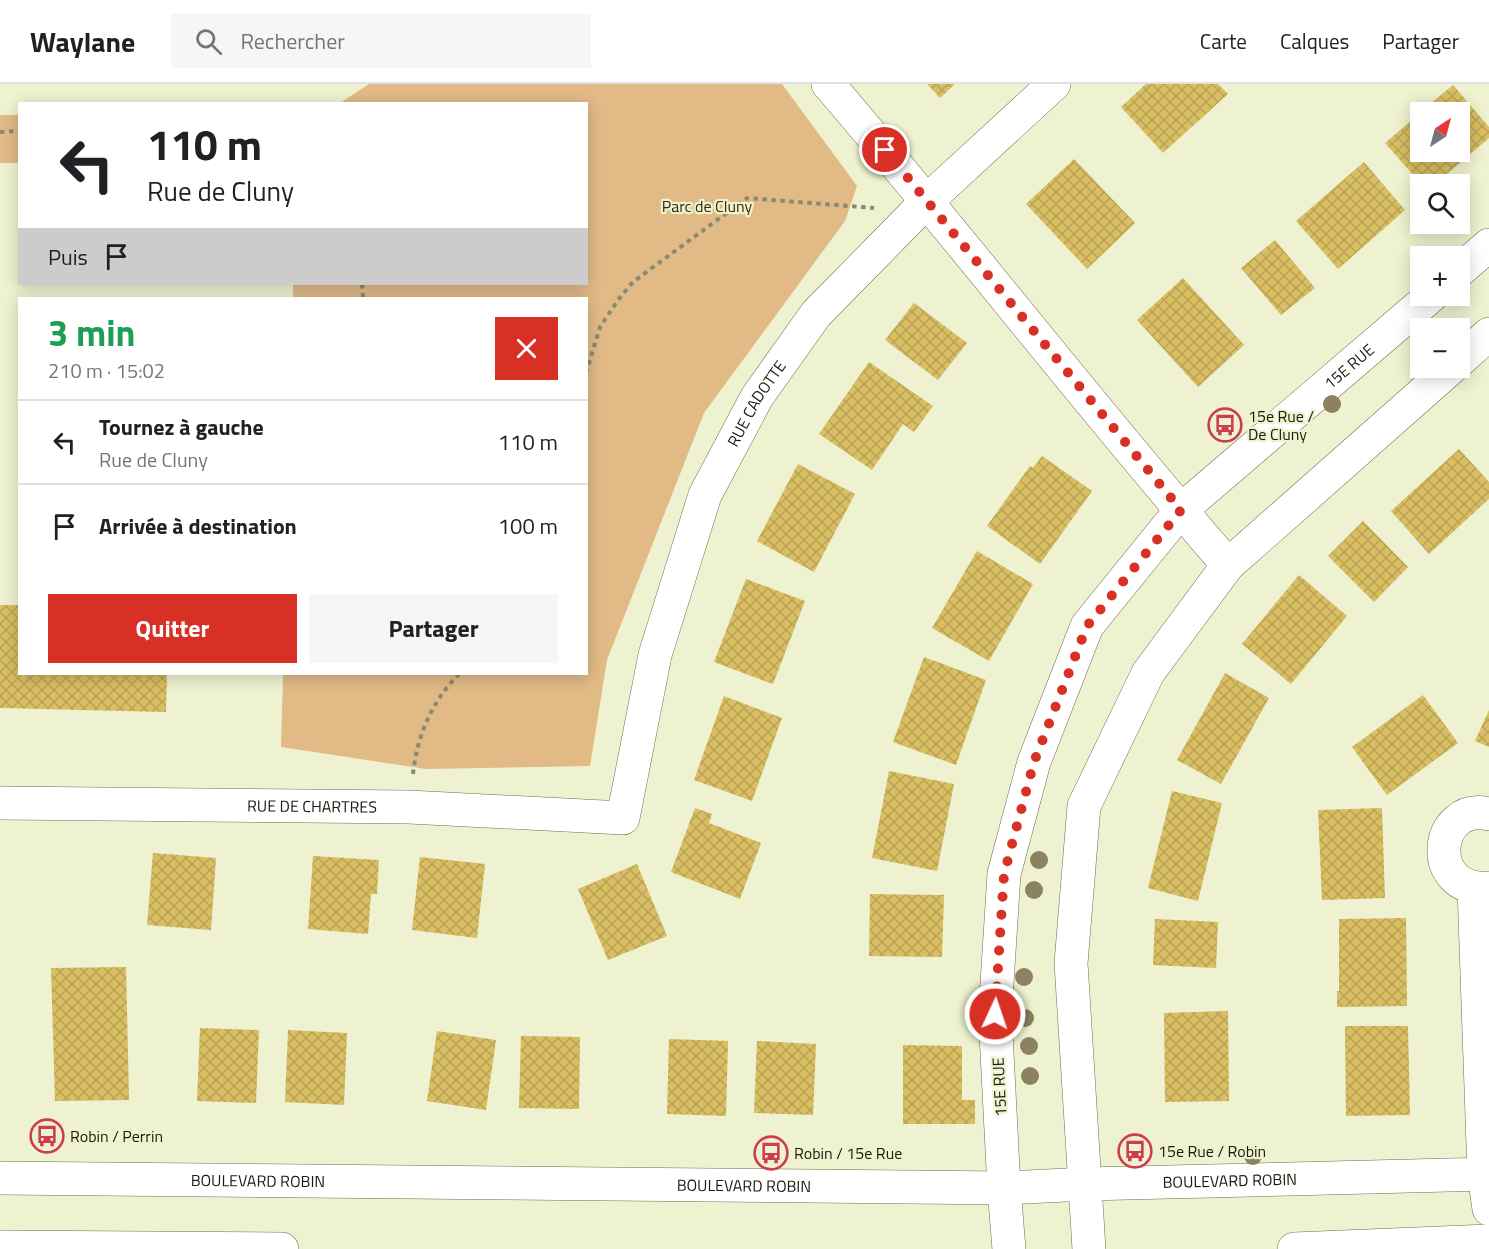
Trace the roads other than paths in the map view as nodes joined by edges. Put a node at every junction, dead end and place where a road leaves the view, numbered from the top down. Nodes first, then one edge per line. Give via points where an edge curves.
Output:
1 (828, 84) edge
2 (1054, 84) edge
3 (928, 200) junction
4 (1489, 245) edge
5 (1470, 261) edge
6 (1419, 306) edge
7 (1489, 334) edge
8 (1470, 351) edge
9 (1440, 378) edge
10 (1181, 510) junction
11 (1228, 565) junction
12 (0, 803) edge
13 (1489, 814) edge
14 (622, 818) joint
15 (1482, 888) edge
16 (1486, 1174) edge
17 (0, 1178) edge
18 (1086, 1184) junction
19 (1004, 1188) junction
20 (1489, 1209) edge
21 (1489, 1241) edge
22 (0, 1242) edge
23 (0, 1248) edge
24 (282, 1249) edge
25 (1009, 1249) edge
26 (1089, 1249) edge
27 (1294, 1249) edge

1 - 3 street
2 - 3 street, RUE CADOTTE
3 - 10 street
3 - 14 street, RUE CADOTTE via 816,314 757,397 705,495 655,655
4 - 5 street
6 - 10 street, 15E RUE
7 - 8 street
9 - 11 street
10 - 11 street
10 - 19 street, 15E RUE via 1087,626 1034,762 1004,874 995,1014
11 - 18 street via 1148,673 1084,806 1071,963
12 - 14 street, RUE DE CHARTRES via 409,807
13 - 15 street via 1468,814 1456,821 1444,842 1444,861 1450,873 1460,882
15 - 16 street
16 - 18 street, BOULEVARD ROBIN
16 - 20 street
17 - 19 street, BOULEVARD ROBIN
18 - 19 street, BOULEVARD ROBIN
18 - 26 street
19 - 25 street, 15E RUE
21 - 27 street
22 - 23 street
23 - 24 street

